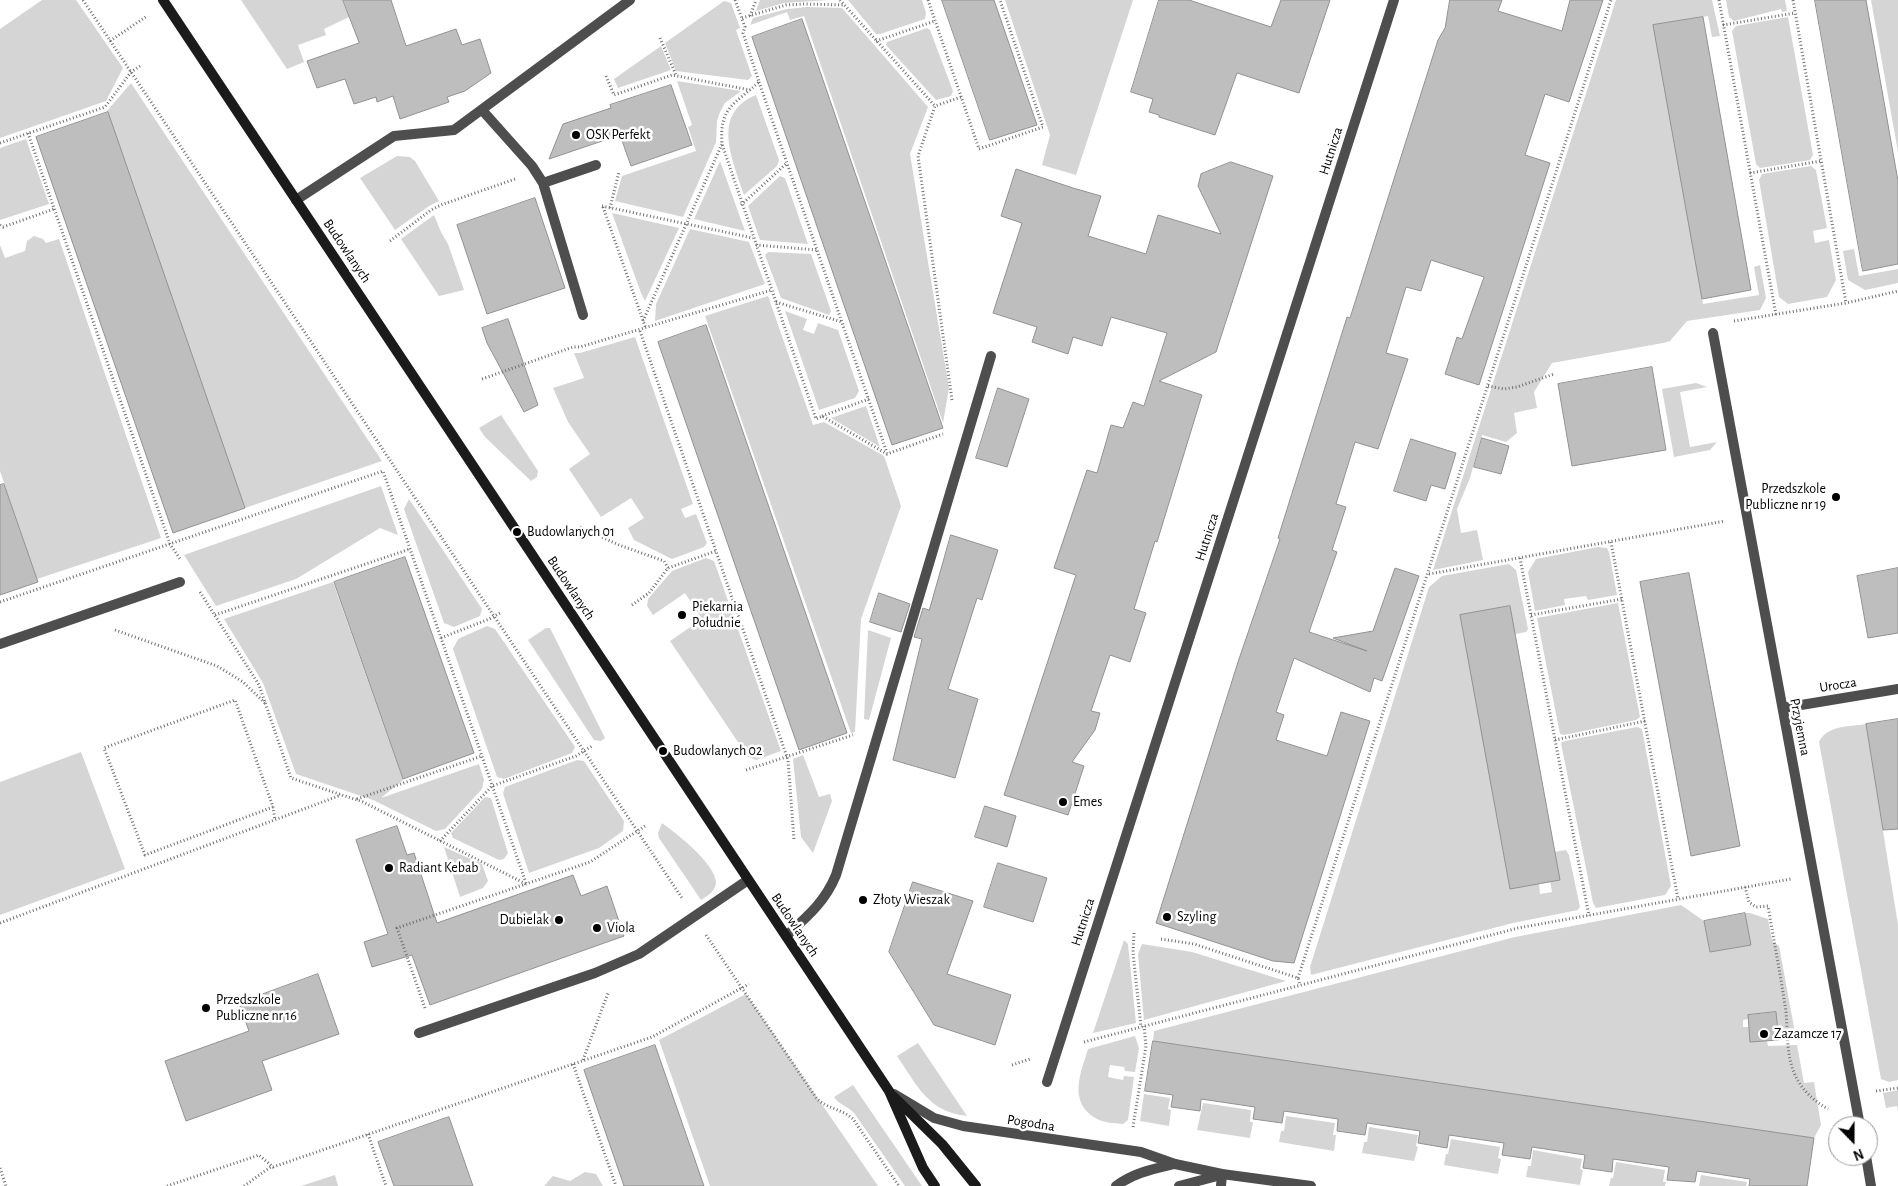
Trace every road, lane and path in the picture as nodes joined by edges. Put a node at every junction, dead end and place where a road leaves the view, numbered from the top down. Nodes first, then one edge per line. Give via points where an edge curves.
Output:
1 (83, 0) edge
2 (630, 0) edge
3 (735, 0) edge
4 (756, 0) edge
5 (840, 0) edge
6 (928, 0) edge
7 (1000, 0) edge
8 (1394, 0) edge
9 (1611, 0) edge
10 (1719, 0) edge
11 (1793, 0) edge
12 (165, 2) edge
13 (845, 5) junction
14 (1795, 13) junction
15 (750, 16) junction
16 (742, 18) junction
17 (935, 21) junction
18 (1723, 25) junction
19 (660, 38) dead end
20 (110, 41) junction
21 (876, 41) junction
22 (140, 66) dead end
23 (131, 72) junction
24 (676, 75) junction
25 (606, 76) dead end
26 (759, 82) junction
27 (751, 90) junction
28 (962, 97) junction
29 (935, 106) junction
30 (482, 110) junction
31 (28, 133) junction
32 (0, 143) edge
33 (722, 144) junction
34 (527, 159) junction
35 (1821, 161) junction
36 (787, 163) junction
37 (596, 165) dead end
38 (620, 167) dead end
39 (1750, 173) junction
40 (542, 183) junction
41 (296, 200) junction
42 (741, 205) junction
43 (610, 208) junction
44 (54, 209) junction
45 (0, 224) edge
46 (686, 224) junction
47 (754, 238) junction
48 (390, 241) dead end
49 (756, 245) junction
50 (817, 250) junction
51 (772, 290) junction
52 (1898, 291) edge
53 (776, 302) junction
54 (1846, 303) junction
55 (1776, 314) junction
56 (583, 315) dead end
57 (643, 321) junction
58 (1734, 321) dead end
59 (842, 322) junction
60 (646, 329) junction
61 (640, 331) junction
62 (1714, 333) dead end
63 (991, 356) dead end
64 (1554, 374) dead end
65 (482, 379) dead end
66 (1488, 386) junction
67 (869, 400) junction
68 (952, 402) dead end
69 (822, 416) junction
70 (947, 432) dead end
71 (887, 454) junction
72 (1748, 517) junction
73 (580, 527) dead end
74 (1611, 542) junction
75 (170, 544) junction
76 (410, 549) junction
77 (716, 552) junction
78 (1520, 558) junction
79 (180, 560) dead end
80 (668, 568) junction
81 (1429, 574) junction
82 (180, 582) dead end
83 (200, 591) dead end
84 (1622, 599) junction
85 (0, 602) edge
86 (632, 605) dead end
87 (502, 612) dead end
88 (215, 615) junction
89 (1531, 615) junction
90 (494, 616) junction
91 (79, 617) junction
92 (441, 638) junction
93 (0, 644) edge
94 (1898, 689) edge
95 (265, 703) junction
96 (1783, 708) junction
97 (1645, 722) junction
98 (858, 734) dead end
99 (1555, 740) junction
100 (592, 746) dead end
101 (584, 751) junction
102 (482, 756) junction
103 (787, 756) junction
104 (746, 770) dead end
105 (492, 786) junction
106 (342, 795) junction
107 (356, 800) junction
108 (273, 807) junction
109 (275, 820) junction
110 (645, 826) dead end
111 (637, 831) junction
112 (794, 840) dead end
113 (440, 841) junction
114 (1814, 876) junction
115 (748, 880) junction
116 (526, 884) junction
117 (1745, 887) junction
118 (1678, 899) junction
119 (694, 916) junction
120 (1589, 916) junction
121 (0, 923) edge
122 (1134, 933) dead end
123 (786, 936) junction
124 (1161, 939) dead end
125 (1298, 978) junction
126 (749, 984) dead end
127 (1300, 985) junction
128 (741, 988) junction
129 (609, 989) dead end
130 (426, 1012) dead end
131 (1142, 1027) junction
132 (420, 1033) dead end
133 (1057, 1050) junction
134 (583, 1061) junction
135 (573, 1064) junction
136 (1047, 1082) dead end
137 (1898, 1088) edge
138 (889, 1091) junction
139 (1876, 1091) dead end
140 (1828, 1109) dead end
141 (1858, 1116) edge
142 (1133, 1127) dead end
143 (368, 1134) junction
144 (1175, 1164) junction
145 (272, 1166) junction
146 (1867, 1166) edge
147 (0, 1168) edge
148 (1222, 1174) junction
149 (1869, 1183) edge
150 (6, 1186) edge
151 (167, 1186) edge
152 (244, 1186) edge
153 (386, 1186) edge
154 (616, 1186) edge
155 (899, 1186) edge
156 (935, 1186) edge
157 (976, 1186) edge
158 (1116, 1186) edge
159 (1179, 1186) edge
160 (1221, 1186) edge
161 (1311, 1186) edge

1 - 20 path
2 - 30 street
3 - 16 path
4 - 15 path
5 - 13 path
6 - 17 path
7 - 28 path via 1043,127 979,149
8 - 133 street, Hutnicza
9 - 66 path
10 - 18 path
11 - 14 path
12 - 20 path
12 - 41 street, Budowlanych
13 - 15 path via 786,6
13 - 21 path
14 - 18 path
14 - 35 path
15 - 16 path
16 - 26 path via 743,33
17 - 21 path
17 - 28 path
18 - 39 path
19 - 24 path
20 - 23 path
21 - 29 path
22 - 23 path
23 - 31 path via 105,107
23 - 90 path
24 - 25 path via 614,95
24 - 27 path
26 - 27 path
26 - 36 path
27 - 33 path via 735,100 724,117
28 - 29 path
29 - 68 path via 918,156
30 - 34 street
30 - 41 street via 454,130 394,136
31 - 32 path
31 - 44 path
33 - 42 path
33 - 46 path
34 - 40 street
34 - 48 path via 517,169 520,178 441,205
35 - 39 path
35 - 54 path
36 - 42 path
36 - 50 path
37 - 40 street
38 - 43 path
39 - 55 path
40 - 56 street
41 - 115 street, Budowlanych
42 - 47 path
43 - 46 path
43 - 57 path via 602,206
44 - 45 path via 3,227
44 - 75 path
46 - 47 path
46 - 57 path
47 - 49 path
49 - 50 path
49 - 51 path
50 - 59 path
51 - 53 path
51 - 60 path
52 - 54 path
53 - 59 path
53 - 69 path via 816,418
54 - 55 path
55 - 58 path
57 - 60 path
59 - 67 path
60 - 61 path
61 - 65 path via 574,348
61 - 77 path
62 - 72 street, Przyjemna
63 - 123 street via 836,875 830,891 818,907
64 - 66 path via 1517,387
66 - 81 path
67 - 69 path
67 - 71 path
69 - 71 path
70 - 71 path
72 - 74 path
72 - 96 street, Przyjemna
73 - 80 path via 664,561
74 - 78 path
74 - 84 path
75 - 76 path via 383,470
75 - 79 path
75 - 85 path
76 - 88 path
76 - 92 path
77 - 80 path
77 - 103 path
78 - 81 path
78 - 89 path
80 - 86 path via 649,593
81 - 125 path
82 - 91 street
83 - 88 path
84 - 89 path
84 - 97 path
87 - 90 path
88 - 95 path via 259,685
89 - 99 path
90 - 92 path
90 - 101 path
91 - 93 street
91 - 95 path via 217,666 243,682
92 - 102 path
94 - 96 street, Urocza
95 - 106 path via 292,778
96 - 114 street, Przyjemna
97 - 99 path
97 - 118 path
98 - 103 path
99 - 120 path
100 - 101 path
101 - 105 path
101 - 111 path
102 - 105 path
102 - 107 path
103 - 104 path
103 - 112 path
105 - 113 path
105 - 116 path
106 - 107 path
106 - 109 path
107 - 113 path
108 - 108 path via 235,700 104,748 145,855
108 - 109 path
109 - 121 path
110 - 111 path
111 - 116 path via 590,862
111 - 119 path
113 - 116 path
114 - 117 path
114 - 141 street, Przyjemna
115 - 119 street
115 - 123 street, Budowlanych
116 - 130 path via 397,928
117 - 118 path
117 - 140 path via 1749,902 1756,907 1768,906 1786,1014 1788,1050 1795,1075 1804,1090
118 - 120 path
119 - 128 path
119 - 132 street via 639,954 595,973
120 - 127 path via 1518,928
122 - 131 path via 1133,953
123 - 138 street, Budowlanych
124 - 125 path via 1194,944
125 - 127 path
126 - 128 path
127 - 131 path
128 - 134 path via 652,1037
128 - 155 path via 817,1099 853,1119
129 - 134 path
131 - 133 path
131 - 142 path via 1146,1046
133 - 136 street, Hutnicza
134 - 135 path
135 - 143 path
135 - 154 path
137 - 139 path
138 - 144 street, Pogodna via 934,1118 984,1130 1141,1152
138 - 156 street, Budowlanych via 923,1168
138 - 157 street, Budowlanych via 942,1144
143 - 145 path
143 - 153 path
144 - 148 street, Pogodna
144 - 158 street, Pogodna via 1148,1170
145 - 151 path via 259,1155
145 - 152 path
146 - 149 street
147 - 150 path
148 - 159 street, Pogodna
148 - 160 street
148 - 161 street, Pogodna

